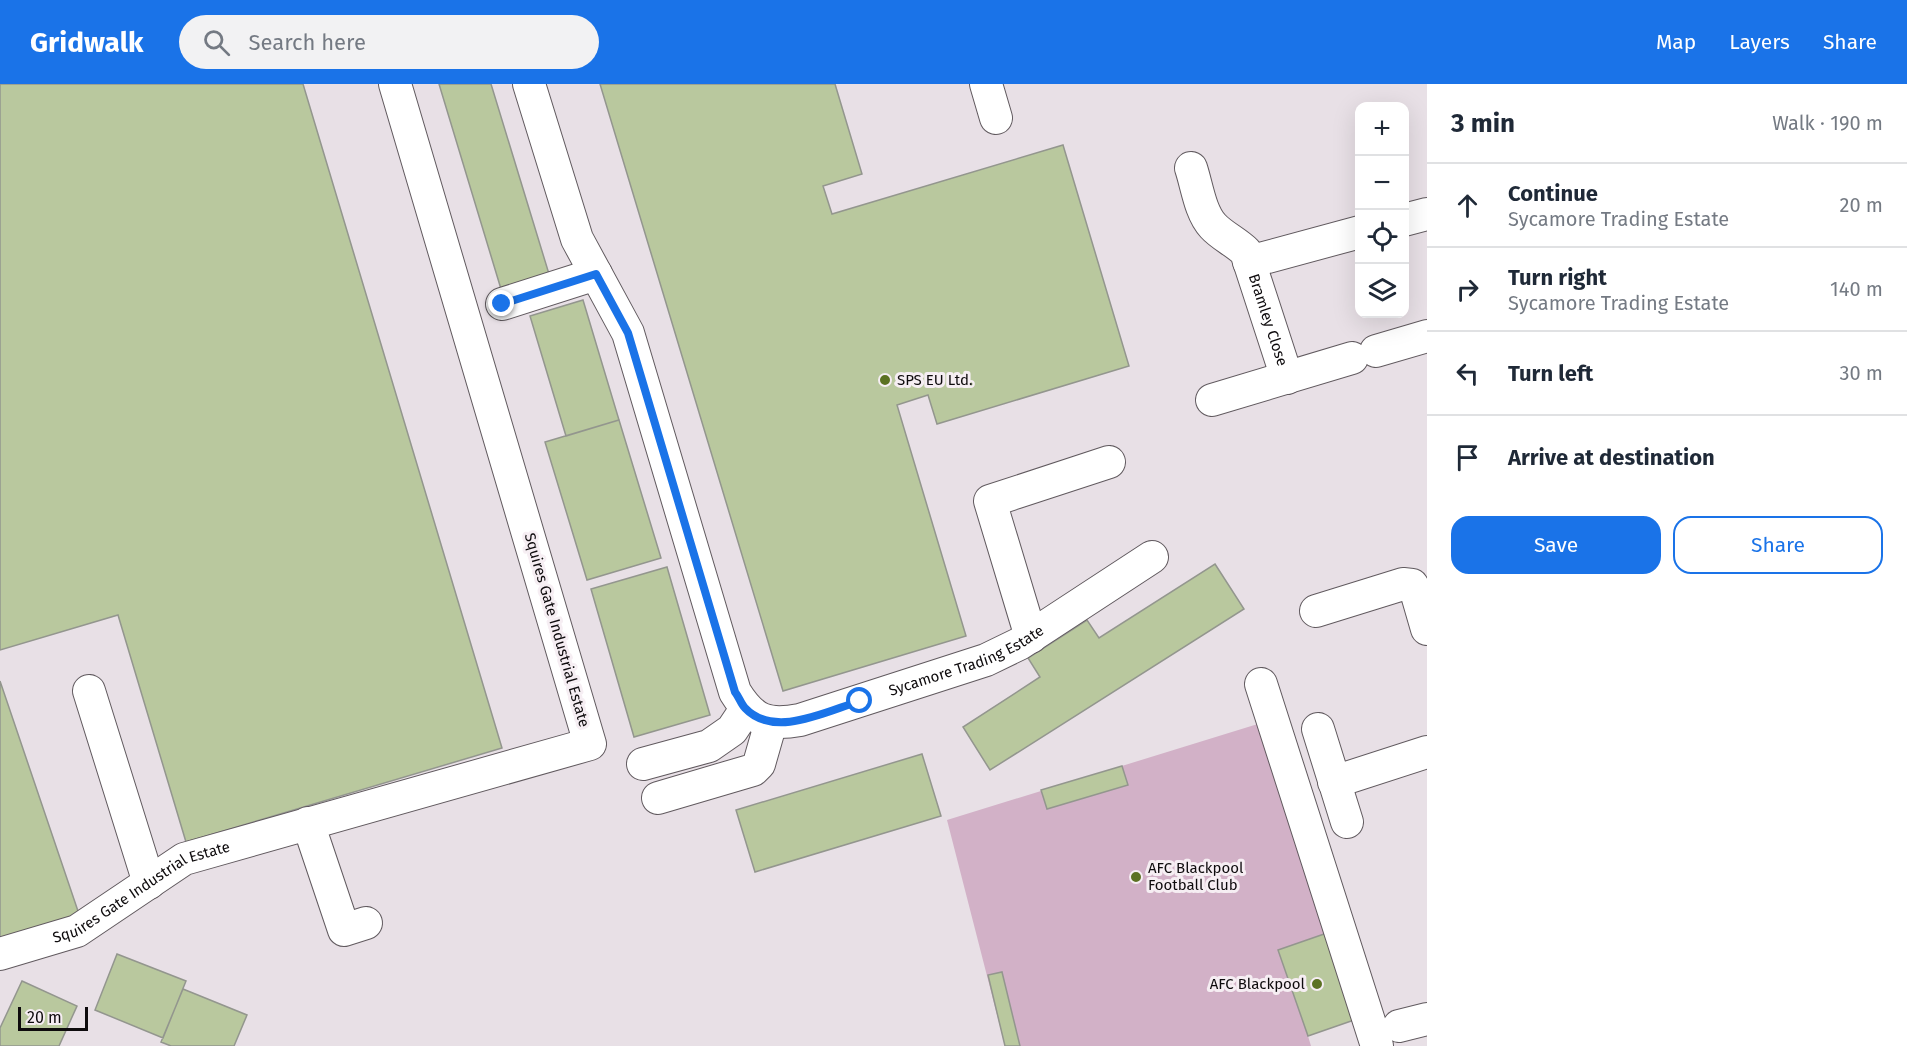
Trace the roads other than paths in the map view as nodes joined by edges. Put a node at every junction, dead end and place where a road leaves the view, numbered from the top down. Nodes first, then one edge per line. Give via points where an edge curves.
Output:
1 (395, 84) edge
2 (529, 84) edge
3 (986, 84) edge
4 (996, 117) dead end
5 (1191, 168) dead end
6 (1427, 214) edge
7 (1409, 219) edge
8 (1355, 233) edge
9 (1249, 262) junction
10 (596, 274) junction
11 (502, 304) dead end
12 (1427, 336) edge
13 (1287, 378) junction
14 (1212, 400) dead end
15 (1109, 462) dead end
16 (1152, 556) dead end
17 (1316, 611) dead end
18 (1427, 629) edge
19 (1031, 637) junction
20 (1262, 684) dead end
21 (89, 691) dead end
22 (758, 715) junction
23 (1318, 729) dead end
24 (1427, 752) edge
25 (643, 764) dead end
26 (1334, 782) junction
27 (658, 798) dead end
28 (1347, 822) dead end
29 (308, 824) junction
30 (149, 883) junction
31 (366, 923) dead end
32 (0, 954) edge
33 (1401, 1030) edge

1 - 29 street, Squires Gate Industrial Estate via 590,744
2 - 10 street via 577,239
3 - 4 street
5 - 9 street, Bramley Close via 1206,217 1219,232 1239,244
6 - 7 street
8 - 9 street, Bramley Close
9 - 13 street, Bramley Close
10 - 11 street
10 - 22 street via 628,333 735,692
12 - 13 street, Bramley Close
13 - 14 street, Bramley Close
15 - 19 street via 990,501
16 - 19 street, Sycamore Trading Estate
17 - 18 street via 1403,584 1412,585
19 - 22 street, Sycamore Trading Estate via 986,660 800,720 781,723
20 - 33 street
21 - 30 street
22 - 25 street via 709,746
22 - 27 street via 759,764 753,770
23 - 26 street
24 - 26 street
26 - 28 street
29 - 30 street, Squires Gate Industrial Estate via 184,860
29 - 31 street via 344,930
30 - 32 street, Squires Gate Industrial Estate via 77,931

